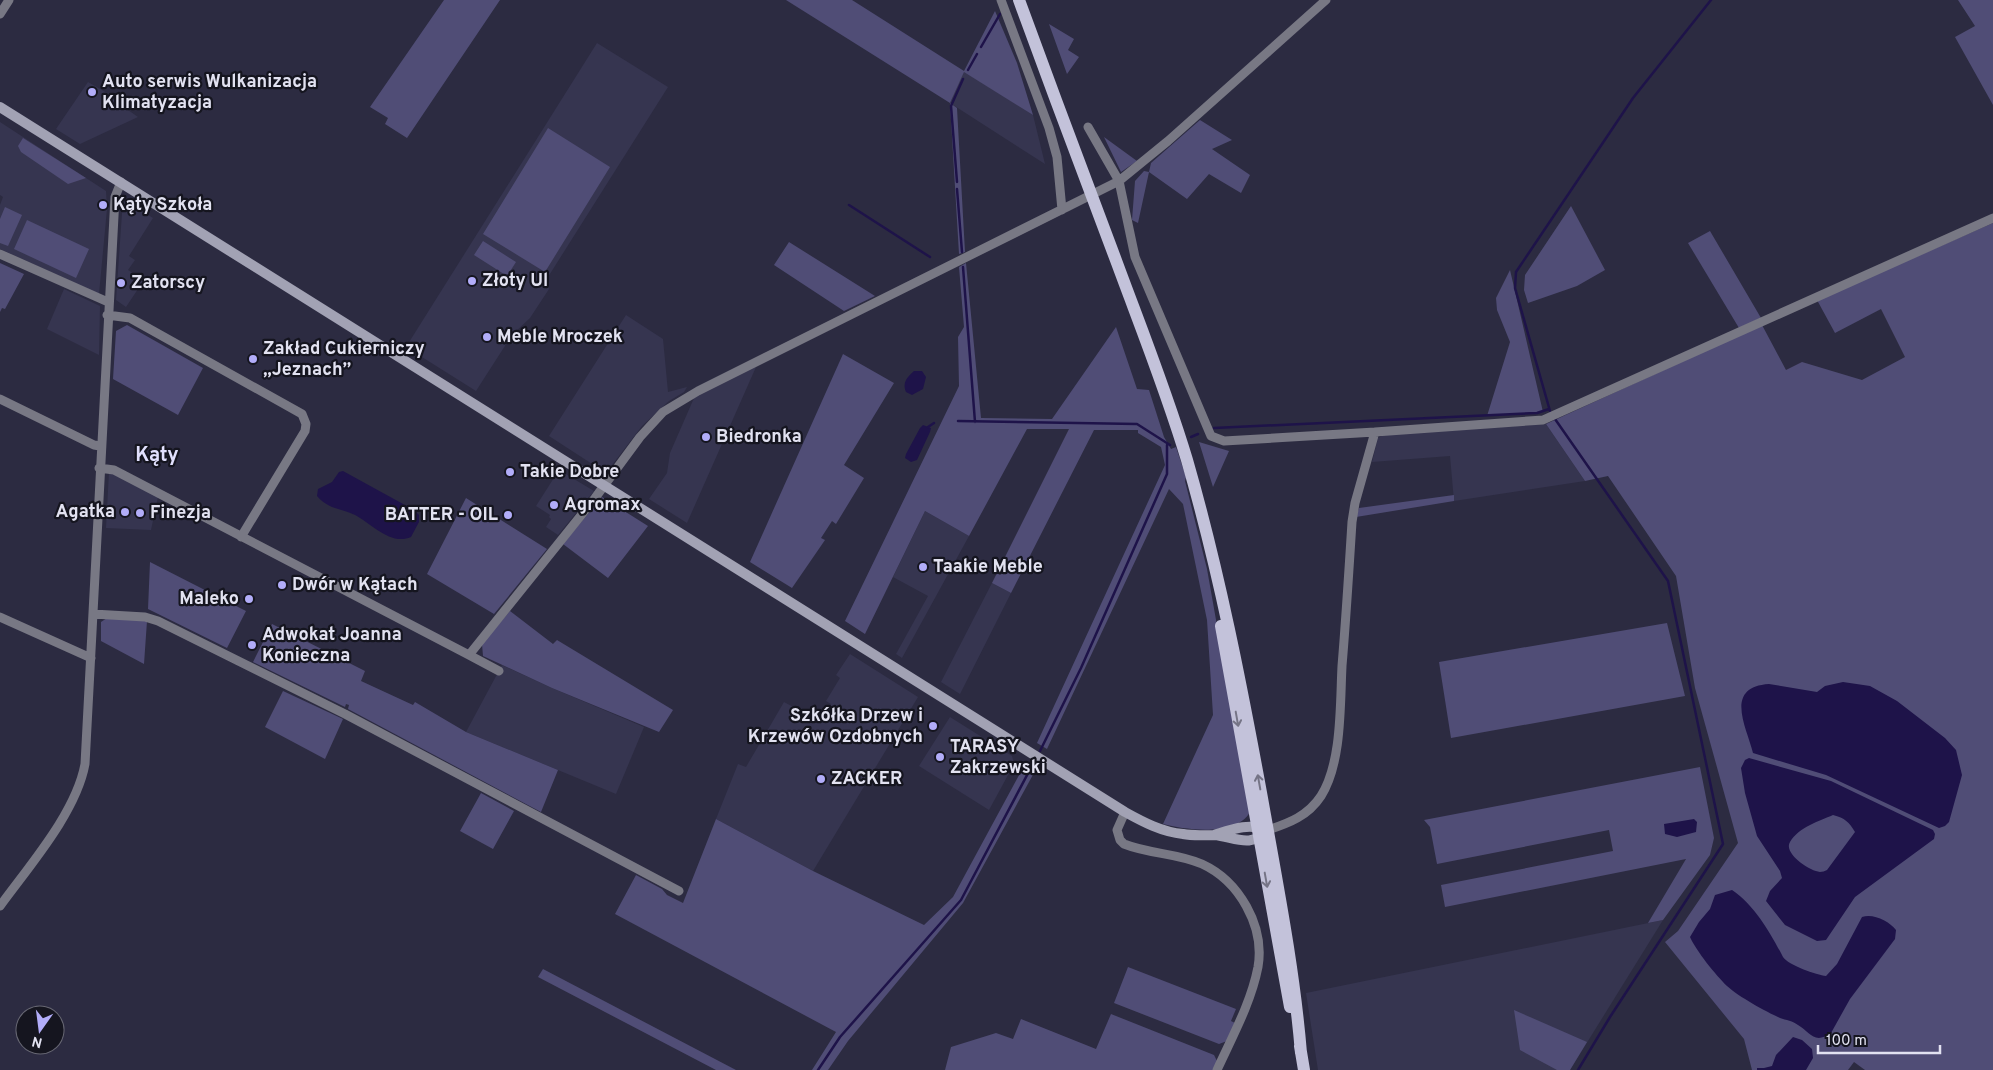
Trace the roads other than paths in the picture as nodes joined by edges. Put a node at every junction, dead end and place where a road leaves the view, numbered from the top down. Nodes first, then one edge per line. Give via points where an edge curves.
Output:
1 (8, 0) edge
2 (1001, 0) edge
3 (1019, 0) edge
4 (1326, 0) edge
5 (0, 14) edge
6 (0, 107) edge
7 (1088, 127) dead end
8 (1119, 181) junction
9 (121, 182) junction
10 (1092, 195) junction
11 (1062, 210) junction
12 (1993, 218) edge
13 (0, 254) edge
14 (108, 302) junction
15 (107, 315) junction
16 (0, 399) edge
17 (1375, 432) junction
18 (100, 446) junction
19 (99, 468) junction
20 (604, 485) junction
21 (242, 537) junction
22 (93, 614) junction
23 (0, 617) edge
24 (469, 655) junction
25 (91, 658) junction
26 (499, 671) dead end
27 (1125, 812) junction
28 (1261, 831) junction
29 (1214, 835) junction
30 (679, 891) dead end
31 (0, 906) edge
32 (1217, 1070) edge
33 (1304, 1070) edge

1 - 5 street
2 - 11 street via 1049,128 1057,157
3 - 10 main road
4 - 8 street via 1168,142
6 - 9 street
7 - 8 street
8 - 10 street
8 - 17 street via 1135,258 1211,436 1224,441
9 - 14 street via 115,197
9 - 20 street
10 - 11 street
10 - 28 main road via 1177,431 1216,572 1239,672
11 - 20 street via 681,400 656,419
12 - 17 street via 1543,420
13 - 14 street
14 - 15 street
15 - 18 street
15 - 21 street via 130,318 302,414 305,431
16 - 18 street
17 - 28 street via 1352,522 1340,706 1332,768 1324,790 1313,806 1293,821
18 - 19 street
19 - 21 street via 114,470
19 - 22 street
20 - 24 street
20 - 27 street
21 - 24 street
22 - 25 street
22 - 30 street via 145,617 158,622 346,714
23 - 25 street
24 - 26 street
25 - 31 street via 86,753 80,784 58,825
27 - 29 street via 1172,833
27 - 32 street via 1117,830 1124,844 1205,866 1240,894 1250,913 1257,937 1258,966 1247,1001
28 - 29 street via 1238,828
28 - 29 street via 1251,841
28 - 33 main road via 1297,1004

